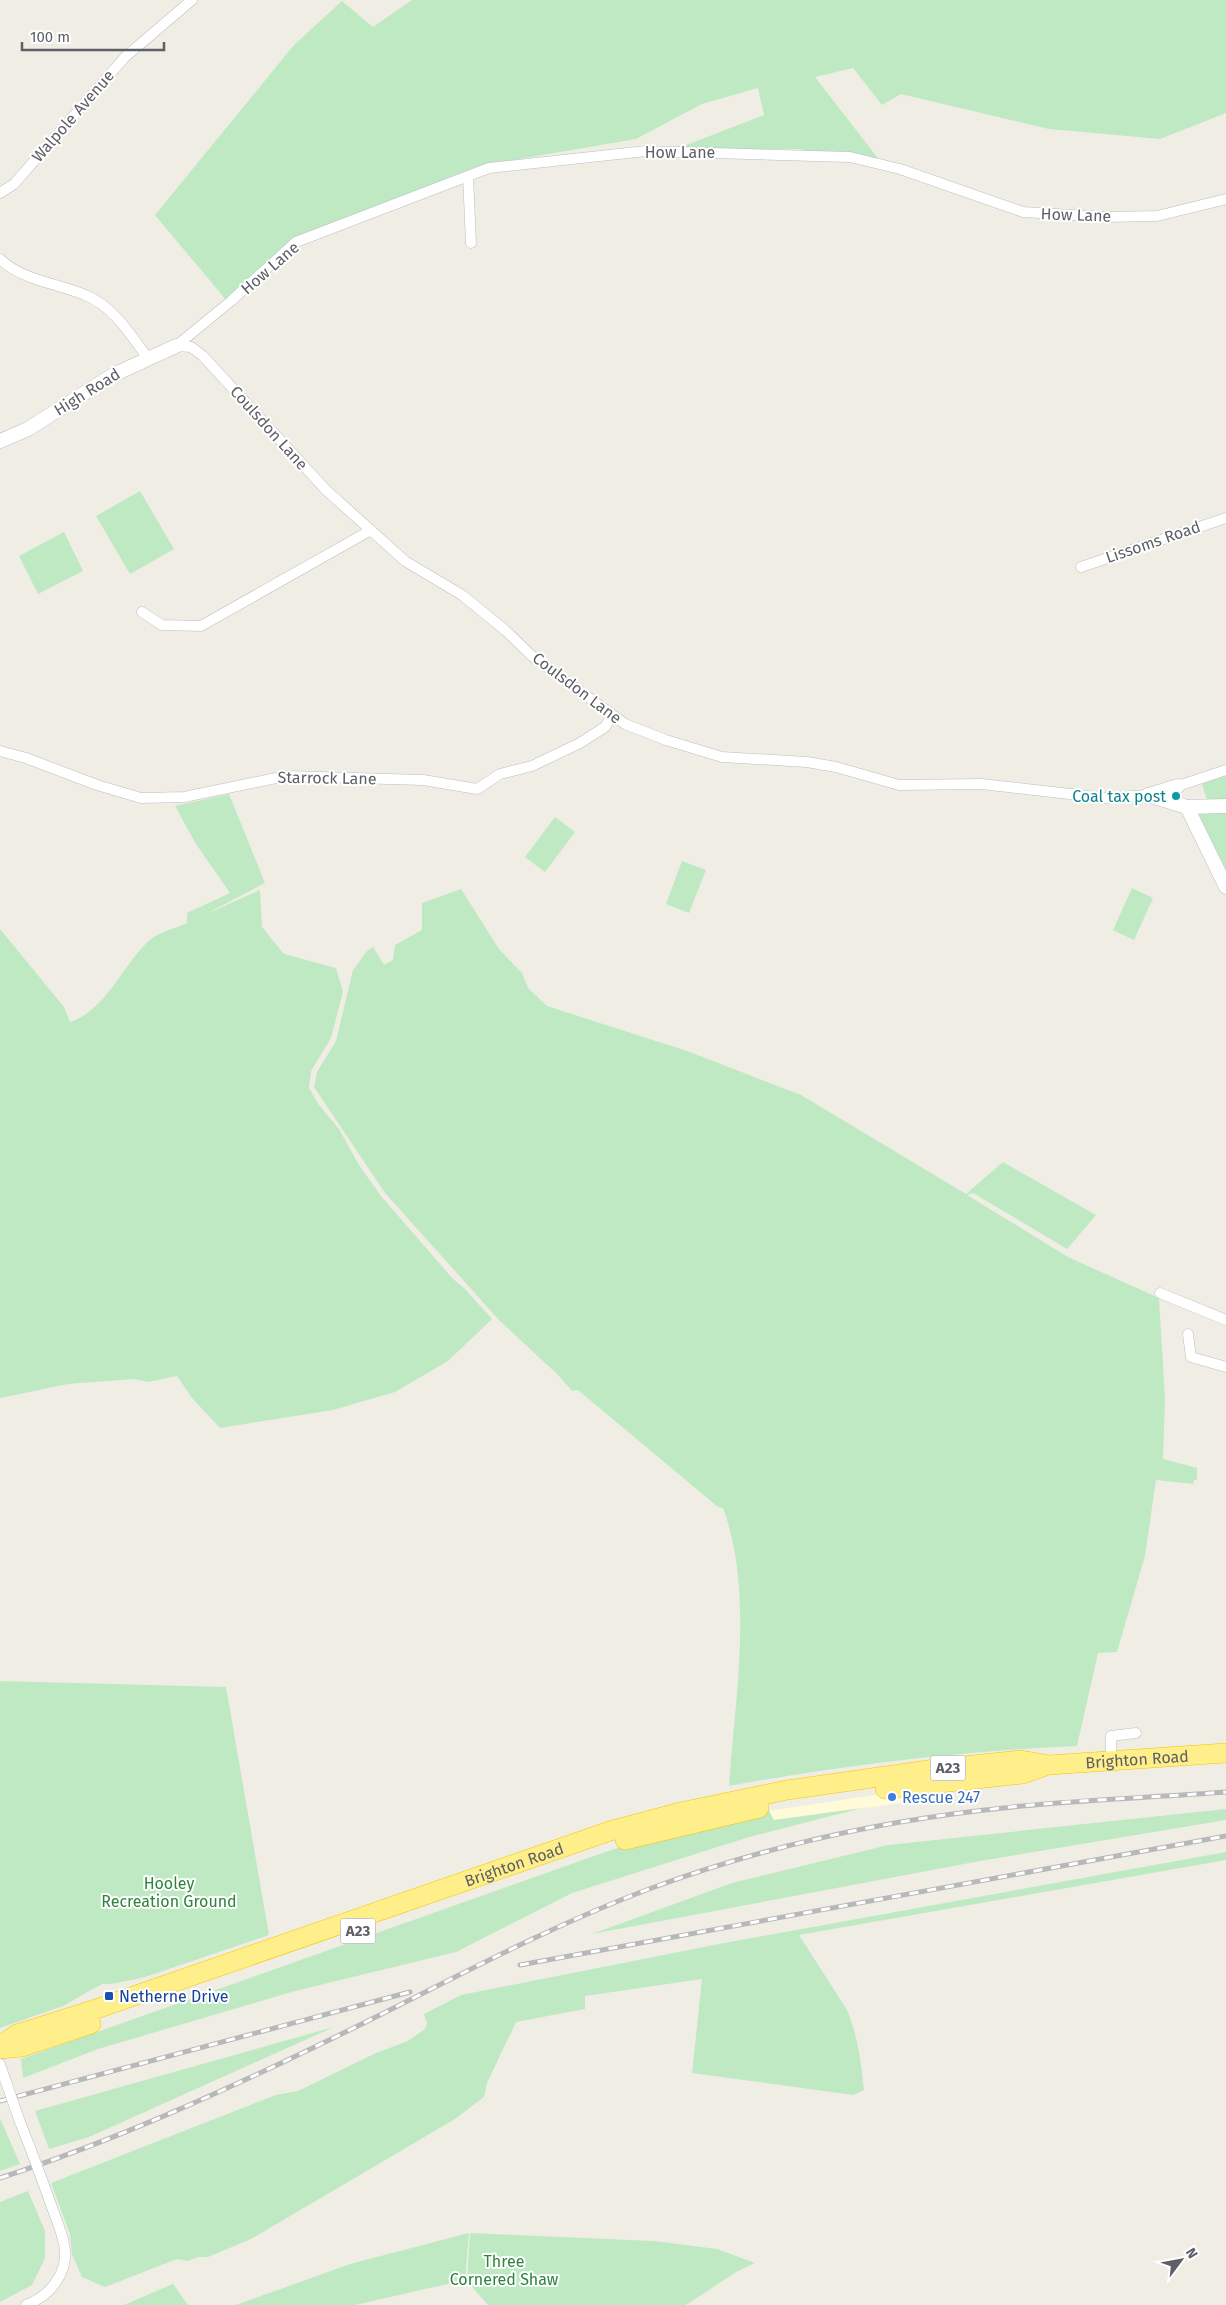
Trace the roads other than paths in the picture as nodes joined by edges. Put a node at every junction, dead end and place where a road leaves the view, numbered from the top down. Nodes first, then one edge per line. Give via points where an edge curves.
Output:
1 (192, 0) edge
2 (468, 176) junction
3 (0, 193) edge
4 (1226, 199) edge
5 (471, 243) dead end
6 (0, 259) edge
7 (176, 346) junction
8 (147, 357) junction
9 (0, 441) edge
10 (1226, 518) edge
11 (371, 530) junction
12 (1081, 567) dead end
13 (142, 612) dead end
14 (612, 716) junction
15 (0, 751) edge
16 (1226, 770) edge
17 (1178, 786) joint
18 (1148, 795) junction
19 (1226, 806) edge
20 (1187, 807) junction
21 (1226, 887) edge
22 (1160, 1294) dead end
23 (1226, 1320) edge
24 (1188, 1334) dead end
25 (1226, 1367) edge
26 (1136, 1733) dead end
27 (1226, 1753) edge
28 (1111, 1762) junction
29 (0, 2047) edge
30 (0, 2064) edge
31 (26, 2305) edge

1 - 3 street, Walpole Avenue via 125,57 14,184
2 - 4 street, How Lane via 489,168 646,151 716,152 850,157 900,169 1023,212 1105,217 1157,216
2 - 5 street
2 - 7 street, How Lane via 296,242 231,302
6 - 8 street via 16,272 98,301 116,317
7 - 8 street, High Road
7 - 11 street, Coulsdon Lane via 191,347 204,356 326,490
8 - 9 street, High Road via 28,429
10 - 12 street, Lissoms Road
11 - 13 street via 201,626 162,625
11 - 14 street, Coulsdon Lane via 414,567 462,595 533,657
14 - 15 street, Starrock Lane via 605,727 580,743 532,766 500,774 477,789 422,780 286,776 184,797 141,798
14 - 18 street, Coulsdon Lane via 625,724 707,753 736,759 807,762 899,785 982,784 1105,798
16 - 17 street
17 - 18 street, Coulsdon Lane
18 - 20 street, Coulsdon Lane
19 - 20 street, Coulsdon Lane
20 - 21 street
22 - 23 street
24 - 25 street via 1191,1357
26 - 28 street via 1111,1736
27 - 28 highway, Brighton Road / A23
28 - 29 highway, Brighton Road / A23 via 1049,1765 1022,1774 789,1801 614,1843 36,2043
30 - 31 street, bridge via 65,2246 60,2277 48,2293

